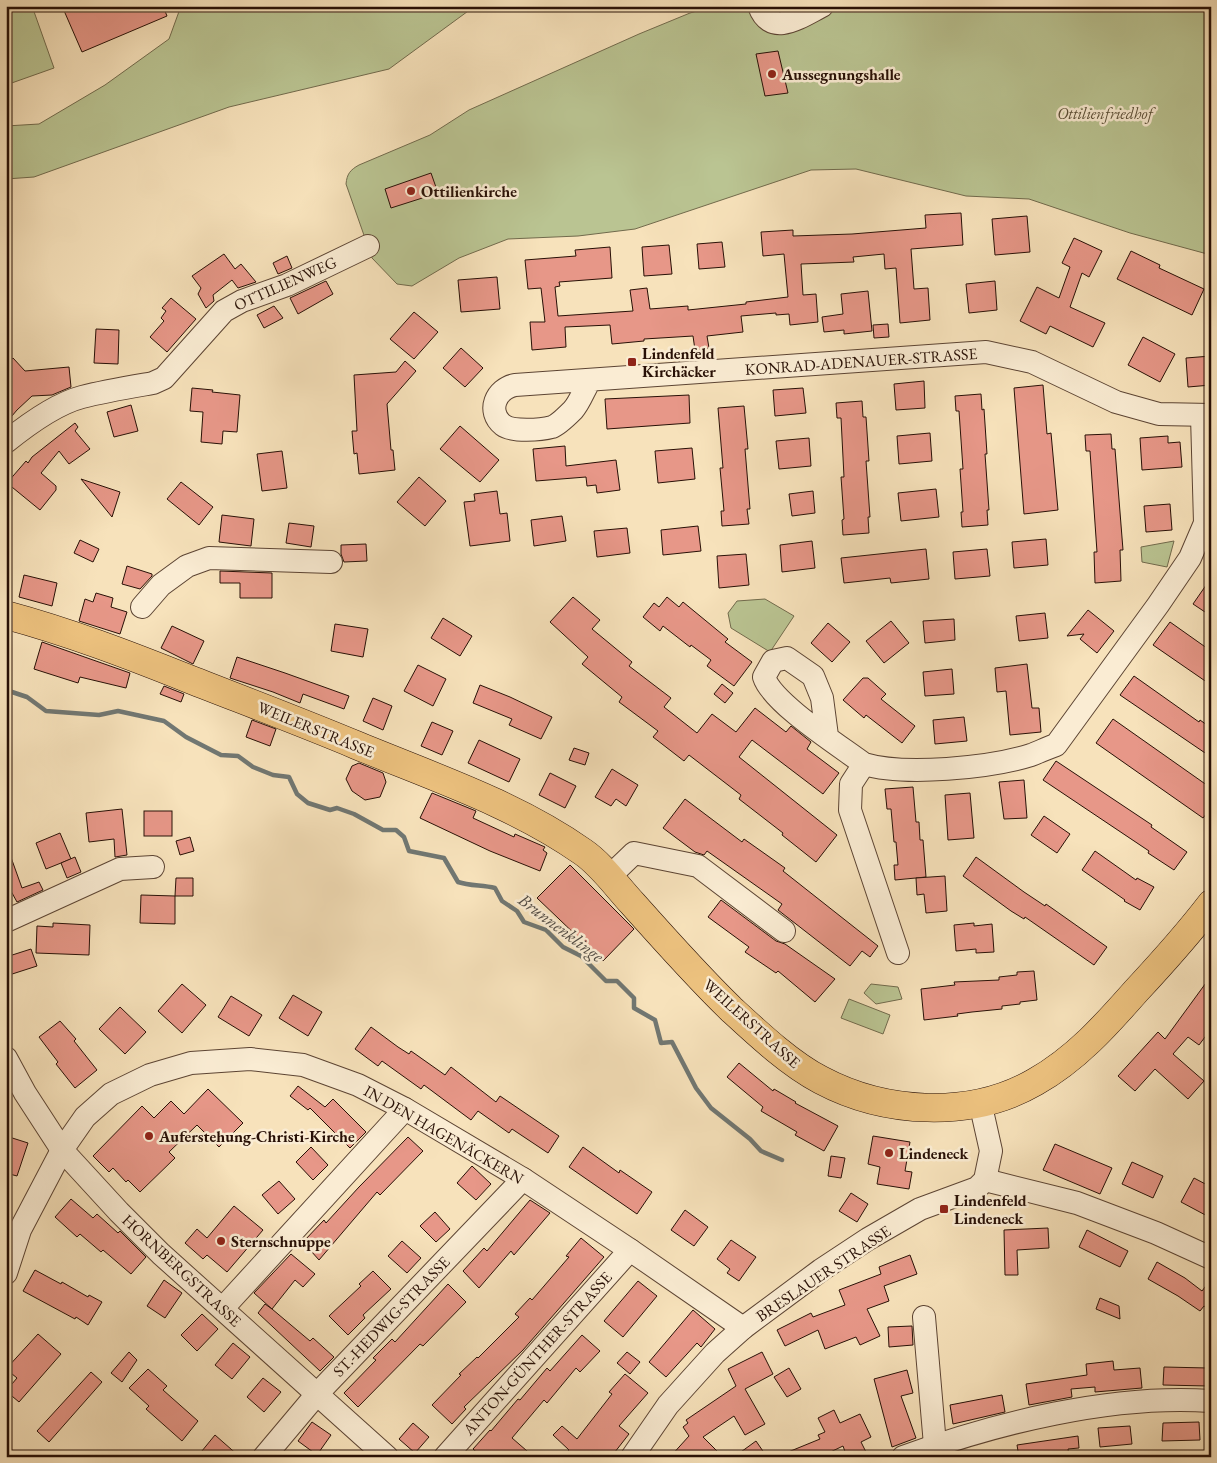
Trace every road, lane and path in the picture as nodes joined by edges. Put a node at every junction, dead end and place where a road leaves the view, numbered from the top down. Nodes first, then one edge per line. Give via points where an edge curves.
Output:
1 (759, 6) edge
2 (822, 6) edge
3 (368, 246) dead end
4 (590, 380) dead end
5 (1206, 415) edge
6 (6, 442) edge
7 (331, 562) dead end
8 (142, 607) dead end
9 (6, 615) edge
10 (827, 736) dead end
11 (864, 764) junction
12 (153, 867) dead end
13 (609, 878) junction
14 (1211, 904) edge
15 (6, 921) edge
16 (784, 931) dead end
17 (898, 953) dead end
18 (6, 1058) edge
19 (980, 1102) junction
20 (405, 1109) junction
21 (62, 1150) junction
22 (523, 1179) junction
23 (985, 1180) junction
24 (630, 1250) junction
25 (1210, 1256) edge
26 (6, 1273) edge
27 (223, 1308) junction
28 (924, 1316) dead end
29 (743, 1328) junction
30 (317, 1394) junction
31 (1211, 1401) edge
32 (935, 1445) junction
33 (264, 1457) edge
34 (387, 1457) edge
35 (445, 1457) edge
36 (632, 1457) edge
37 (903, 1457) edge

1 - 2 street via 769,21 778,24
3 - 6 street, OTTILIENWEG via 224,311 164,378 65,403 25,426
4 - 5 street, KONRAD-ADENAUER-STRASSE via 986,352 1032,362 1116,402 1159,414
5 - 11 street via 1205,523 1190,558 1056,745 1030,755 964,767 897,769
7 - 8 street via 209,558 187,566 161,585
9 - 13 main road, WEILERSTRASSE via 126,654 475,794 534,821 587,854
10 - 11 street
11 - 17 street via 851,784 850,810
12 - 15 street via 120,869
13 - 16 street via 634,853 698,866
13 - 19 main road, WEILERSTRASSE via 732,1009 780,1052 820,1080 858,1096 894,1105 933,1107
14 - 19 main road, WEILERSTRASSE via 1174,950 1090,1042 1034,1082
18 - 21 street, HORNBERGSTRASSE
19 - 23 street via 992,1151
20 - 21 street, IN DEN HAGENÄCKERN via 358,1085 303,1066 250,1058 191,1063 150,1074 111,1094 85,1117
20 - 22 street, IN DEN HAGENÄCKERN
20 - 27 street
21 - 26 street, IN DEN HAGENÄCKERN via 20,1230
21 - 27 street, HORNBERGSTRASSE via 161,1254
22 - 24 street, IN DEN HAGENÄCKERN
22 - 30 street, ST.-HEDWIG-STRASSE
23 - 25 street via 1077,1203
23 - 29 street, BRESLAUER STRASSE via 977,1188 920,1209 868,1239
24 - 29 street, IN DEN HAGENÄCKERN
24 - 35 street, ANTON-GÜNTHER-STRASSE
27 - 30 street, HORNBERGSTRASSE
28 - 32 street
29 - 36 street, BRESLAUER STRASSE via 668,1404
30 - 33 street, ST.-HEDWIG-STRASSE
30 - 34 street, HORNBERGSTRASSE
31 - 32 street via 1167,1399 1090,1408 1012,1424
32 - 37 street

